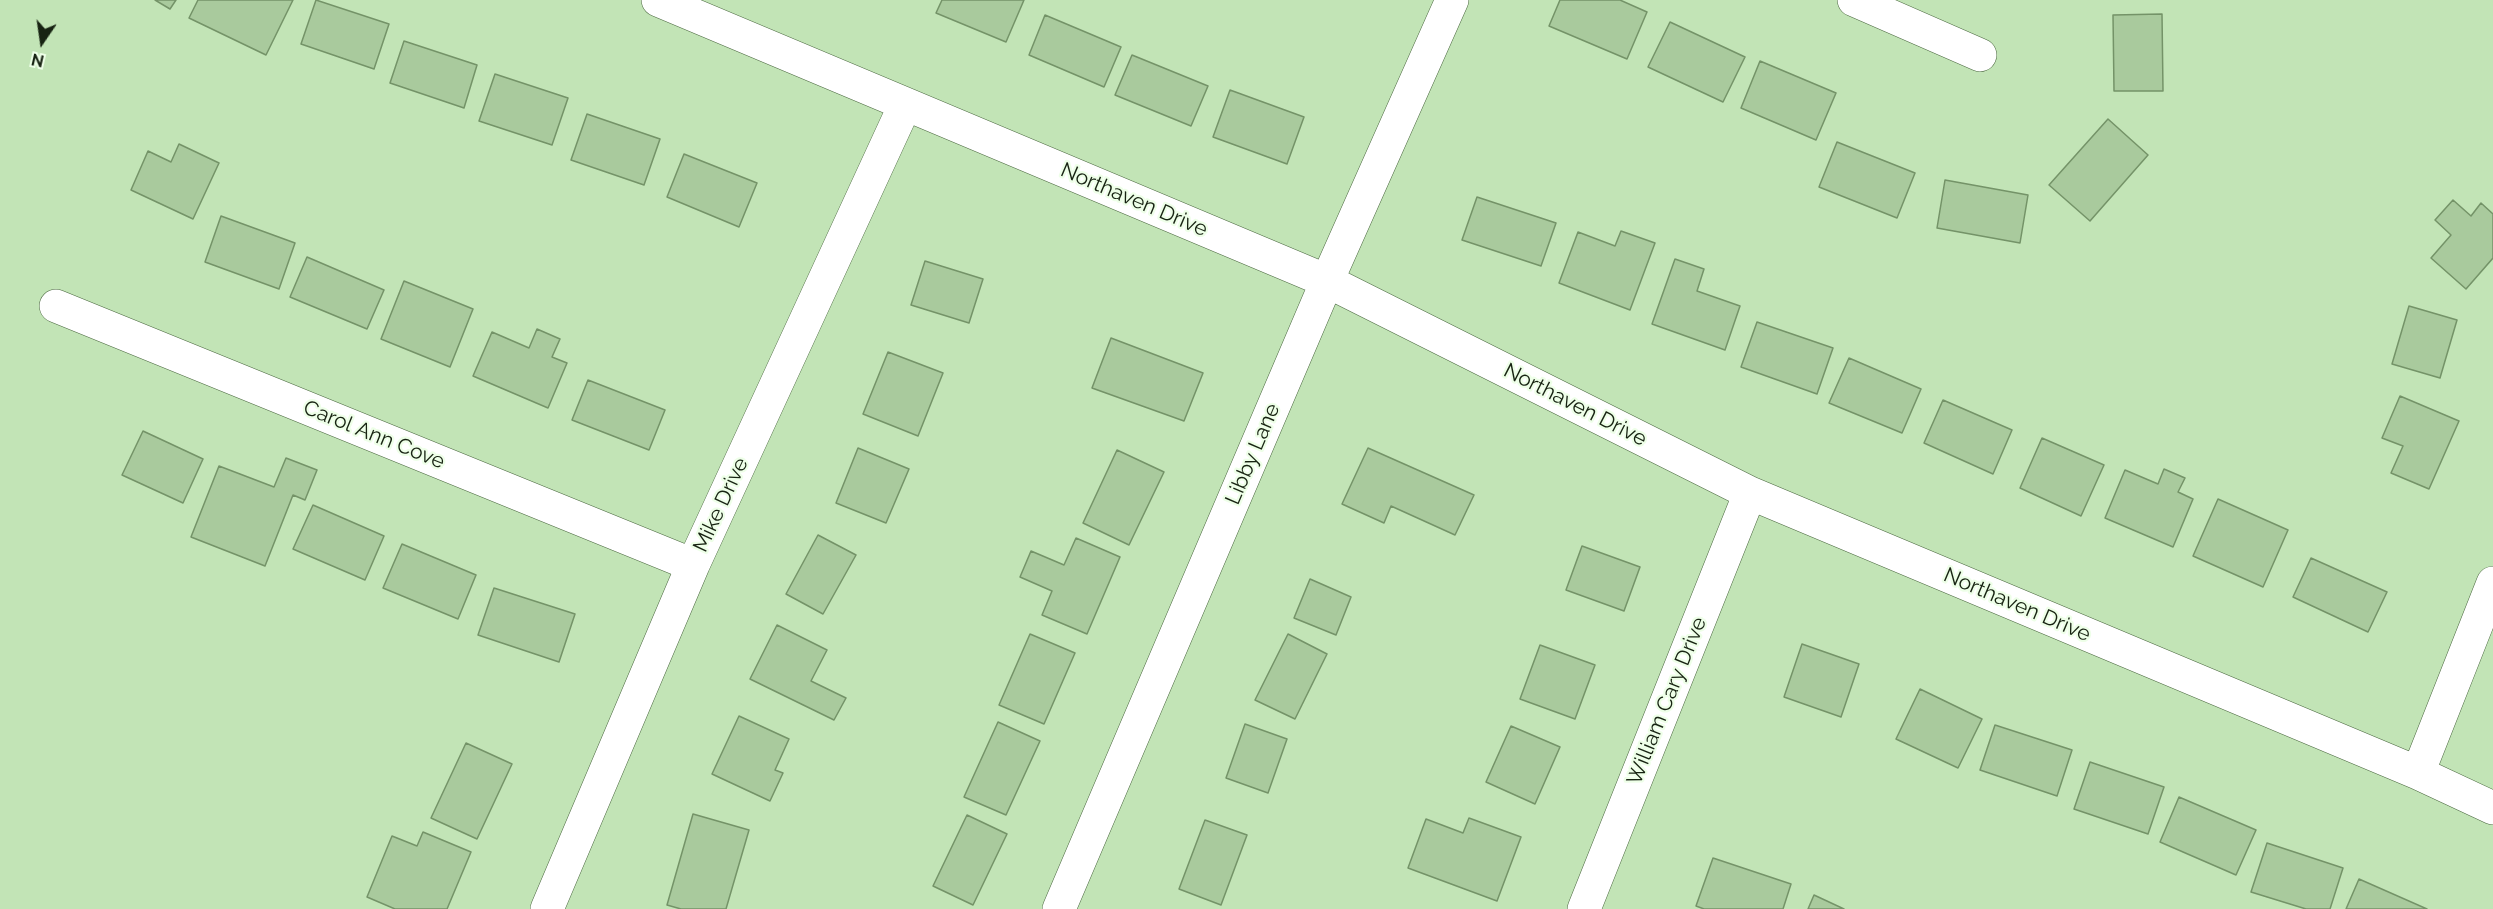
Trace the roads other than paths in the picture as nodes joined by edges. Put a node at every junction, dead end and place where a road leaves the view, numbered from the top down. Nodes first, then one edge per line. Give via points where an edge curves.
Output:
1 (658, 0) edge
2 (1452, 0) edge
3 (1854, 0) edge
4 (1980, 55) dead end
5 (905, 105) junction
6 (1328, 280) junction
7 (56, 306) dead end
8 (1750, 493) junction
9 (693, 565) junction
10 (2493, 583) edge
11 (2418, 773) junction
12 (2493, 807) edge
13 (547, 909) edge
14 (1059, 909) edge
15 (1584, 909) edge

1 - 5 street, Northaven Drive
2 - 6 street, Libby Lane
3 - 4 street
5 - 6 street, Northaven Drive
5 - 9 street, Mike Drive
6 - 8 street, Northaven Drive
6 - 14 street, Libby Lane
7 - 9 street, Carol Ann Cove
8 - 11 street, Northaven Drive
8 - 15 street, William Cary Drive
9 - 13 street, Mike Drive
10 - 11 street
11 - 12 street, Northaven Drive

